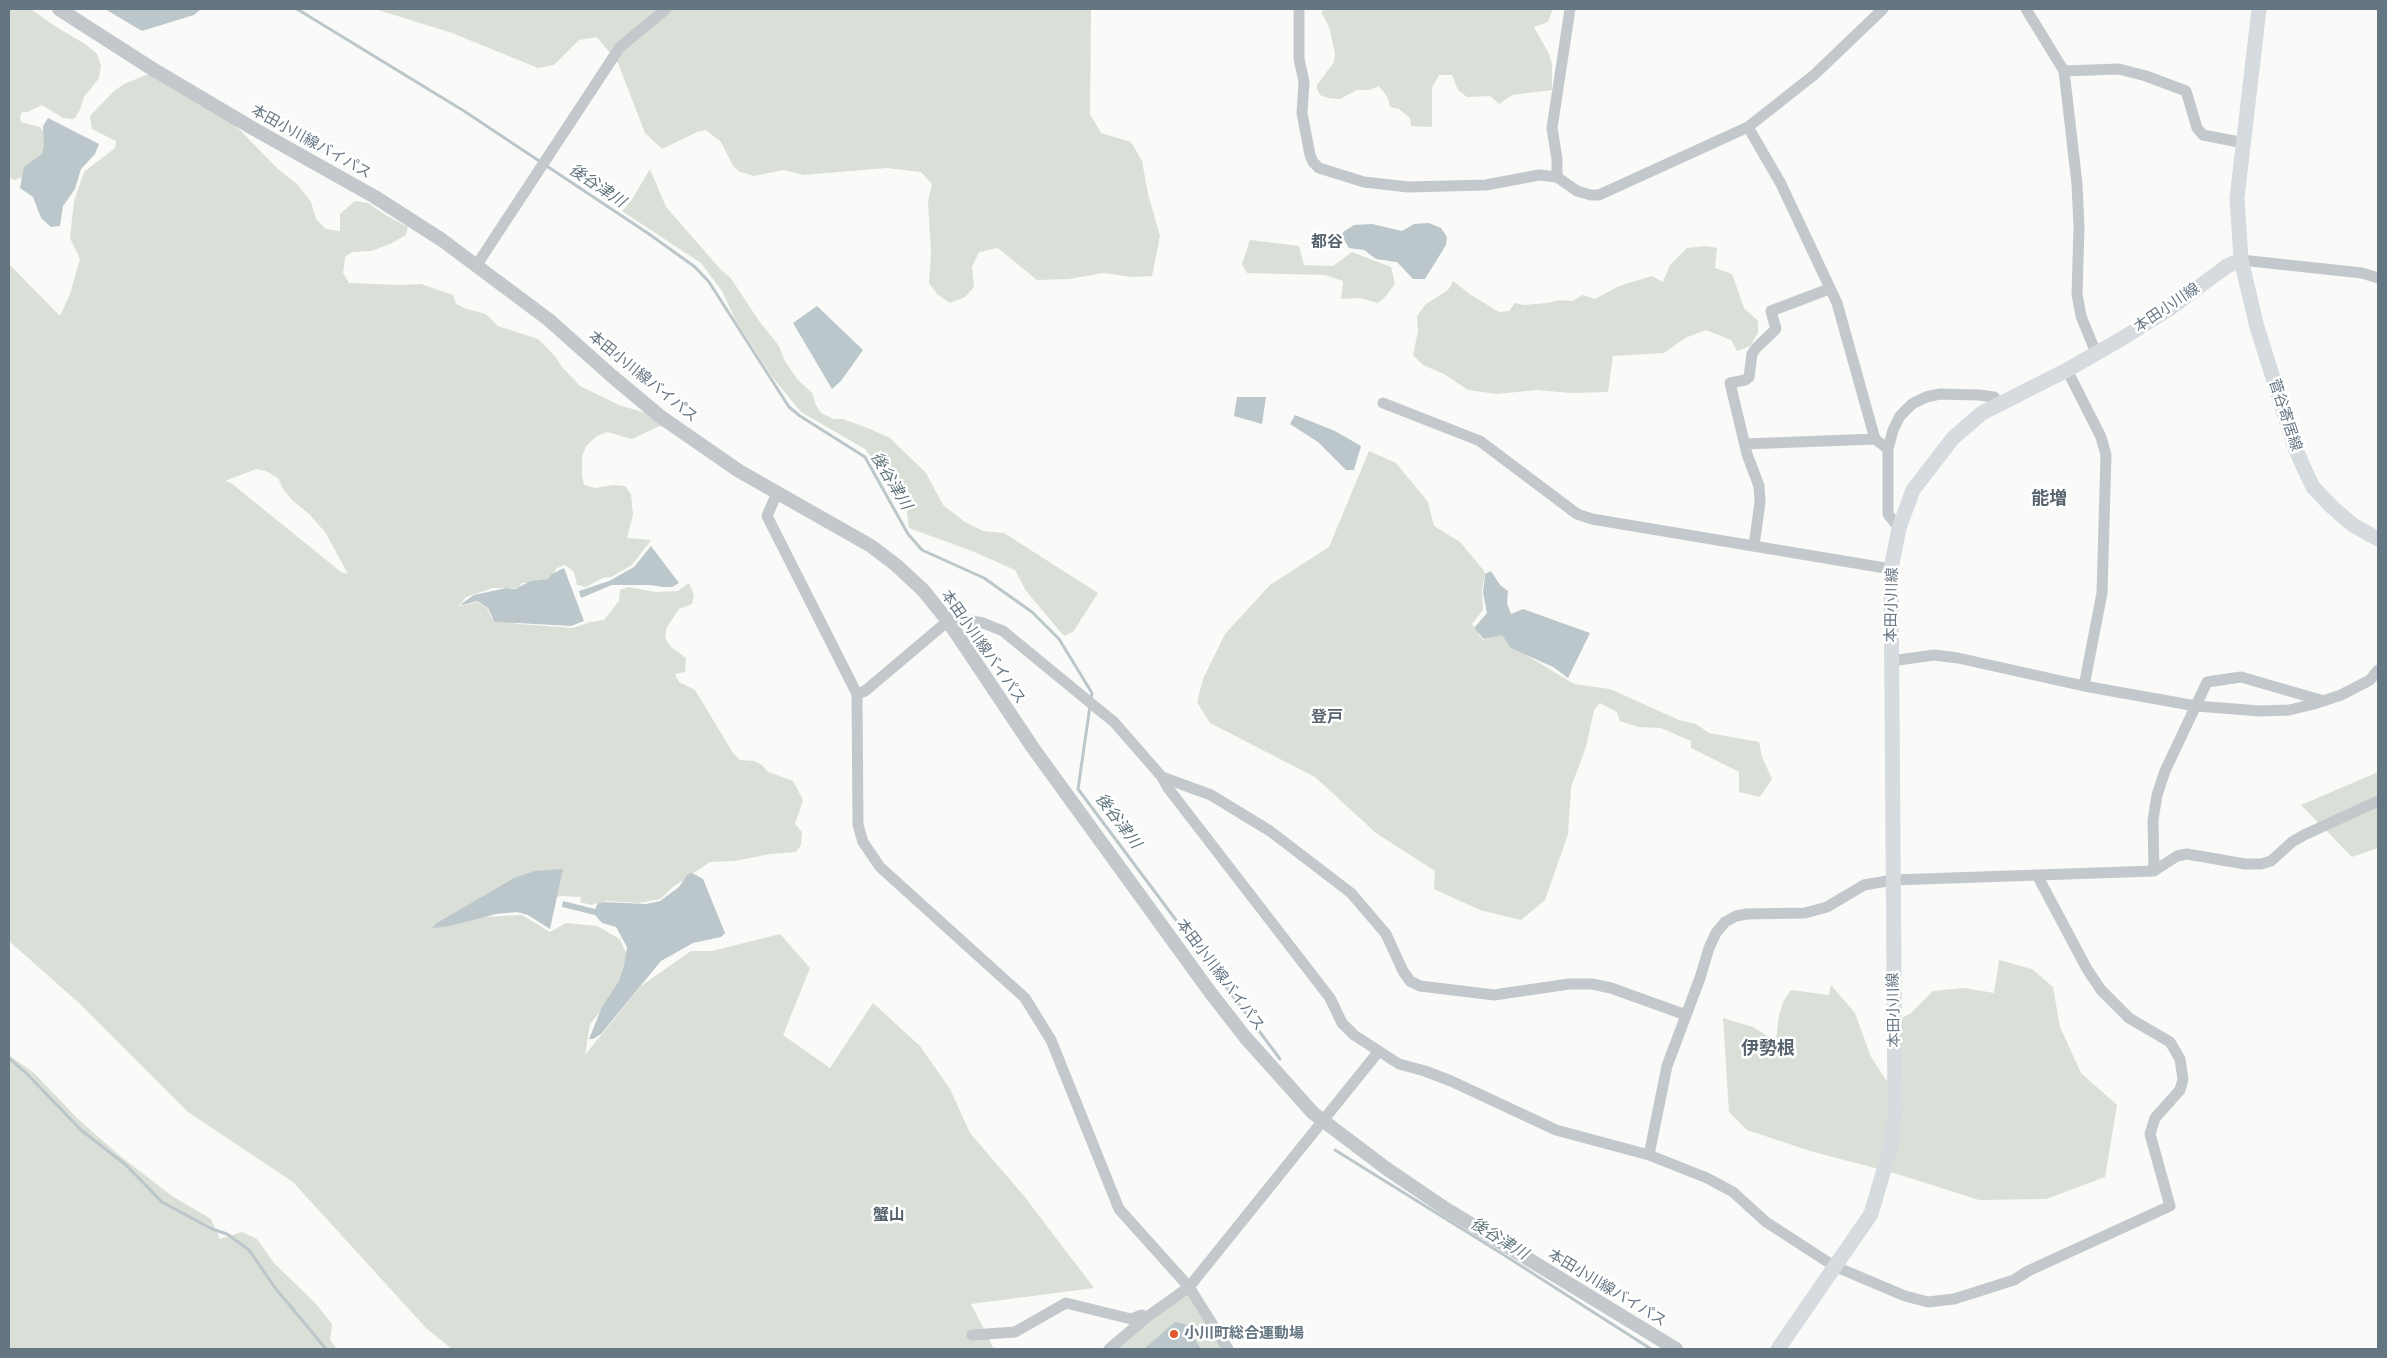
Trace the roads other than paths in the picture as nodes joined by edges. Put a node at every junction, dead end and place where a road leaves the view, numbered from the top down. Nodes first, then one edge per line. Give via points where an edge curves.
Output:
1 (59, 9) edge
2 (666, 9) edge
3 (1299, 9) edge
4 (1570, 9) edge
5 (1883, 9) edge
6 (2026, 9) edge
7 (2259, 9) edge
8 (2064, 71) junction
9 (1748, 127) junction
10 (2244, 143) junction
11 (1556, 177) junction
12 (2241, 260) junction
13 (476, 266) junction
14 (2378, 278) edge
15 (1829, 290) junction
16 (2096, 353) junction
17 (2066, 370) junction
18 (1383, 403) dead end
19 (2000, 404) junction
20 (1875, 439) junction
21 (1745, 444) junction
22 (1888, 449) junction
23 (777, 493) junction
24 (1899, 528) junction
25 (2378, 540) edge
26 (1754, 546) junction
27 (1891, 569) junction
28 (948, 622) junction
29 (1892, 661) junction
30 (2378, 670) edge
31 (2084, 686) junction
32 (857, 694) junction
33 (2324, 701) junction
34 (2196, 706) junction
35 (1162, 777) junction
36 (2378, 801) edge
37 (2154, 871) junction
38 (2037, 875) junction
39 (1893, 880) junction
40 (1686, 1015) junction
41 (1379, 1050) junction
42 (1323, 1121) junction
43 (1650, 1155) junction
44 (1834, 1266) junction
45 (1190, 1288) junction
46 (1147, 1317) junction
47 (972, 1335) dead end
48 (1110, 1349) edge
49 (1228, 1349) edge
50 (1676, 1349) edge
51 (1778, 1349) edge

1 - 13 street, 本田小川線バイパス via 160,73 403,214
2 - 13 street via 620,47
3 - 11 street via 1299,59 1304,82 1302,113 1310,155 1319,168 1364,182 1408,186 1486,185 1539,175
4 - 11 street via 1552,128
5 - 9 street via 1814,75
6 - 8 street
7 - 10 main road
8 - 10 street via 2119,70 2186,91 2196,128 2203,136
8 - 16 street via 2077,184 2077,294 2081,316
9 - 11 street via 1599,194 1577,191
9 - 15 street via 1781,184
10 - 12 main road via 2237,198
12 - 14 street via 2362,273
12 - 16 main road, 本田小川線 via 2227,266 2169,308
12 - 25 main road, 菅谷寄居線 via 2257,328 2303,466 2314,487 2332,507
13 - 23 street, 本田小川線バイパス via 549,320 661,417
15 - 20 street via 1836,303
15 - 21 street via 1771,311 1776,329 1752,354 1749,377 1730,383
16 - 17 main road, 本田小川線
17 - 19 main road, 本田小川線
17 - 31 street via 2101,437 2106,455 2102,593
18 - 26 street via 1480,441 1577,514
19 - 22 street via 1994,397 1979,395 1926,397 1912,404 1900,416 1892,430
19 - 24 main road, 本田小川線 via 1982,413 1953,438 1931,464 1913,490
20 - 21 street
20 - 22 street
21 - 26 street via 1759,486
22 - 24 street via 1888,514
23 - 28 street, 本田小川線バイパス via 877,551 923,590
23 - 32 street via 767,516
24 - 27 main road, 本田小川線
26 - 27 street
27 - 29 main road, 本田小川線
28 - 32 street via 865,691
28 - 35 street via 962,619 1003,631 1114,722
28 - 42 street, 本田小川線バイパス via 1033,748 1210,992 1281,1078
29 - 31 street via 1934,655 1958,658
29 - 39 main road, 本田小川線
30 - 33 street via 2357,688
31 - 34 street
32 - 45 street via 858,825 866,848 880,868 1024,998 1051,1040 1119,1209
33 - 34 street via 2289,710
33 - 34 street via 2241,677 2207,682
34 - 37 street via 2165,771 2158,795 2153,820
35 - 40 street via 1211,795 1300,852 1345,888 1386,934 1410,981 1420,986 1494,995 1569,984 1592,984
35 - 41 street via 1330,998 1342,1023 1354,1036
36 - 37 street via 2304,835 2271,861 2245,864 2187,854 2177,856
37 - 38 street
38 - 39 street
38 - 44 street via 2101,990 2129,1018 2170,1042 2180,1058 2183,1074 2180,1090 2155,1118 2150,1134 2170,1206 2014,1280 1940,1302 1905,1296
39 - 40 street via 1864,885 1827,907 1805,913 1746,914 1725,922 1709,948
39 - 44 main road, 本田小川線 via 1895,1112 1890,1149 1871,1214
40 - 43 street via 1667,1066
41 - 42 street
41 - 43 street via 1399,1064 1451,1081 1556,1130
42 - 45 street
42 - 50 street, 本田小川線バイパス via 1446,1210
43 - 44 street via 1733,1192 1766,1222
44 - 51 main road, 本田小川線
45 - 46 street
45 - 49 street
46 - 47 street via 1141,1315 1131,1320 1066,1303 1015,1332
46 - 48 street

